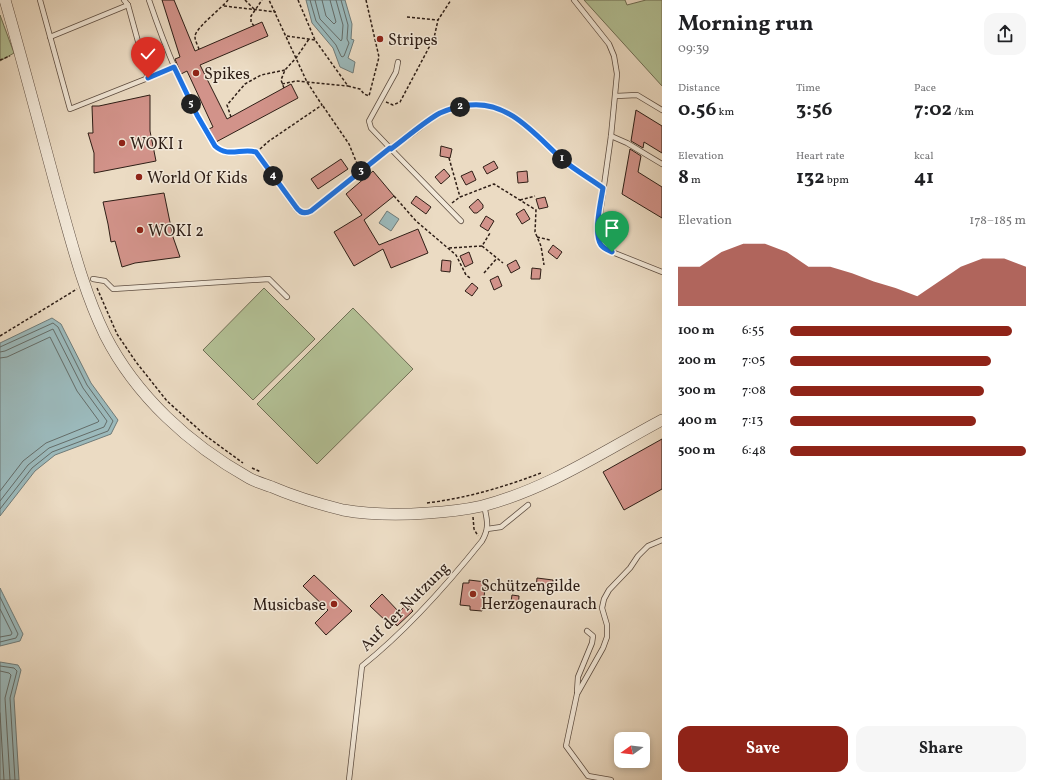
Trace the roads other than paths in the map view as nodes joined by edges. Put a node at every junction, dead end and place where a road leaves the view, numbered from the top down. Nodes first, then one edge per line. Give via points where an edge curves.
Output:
1 (5, 0) edge
2 (40, 0) edge
3 (124, 0) edge
4 (149, 0) edge
5 (574, 0) edge
6 (128, 5) junction
7 (50, 37) junction
8 (398, 62) dead end
9 (616, 96) junction
10 (662, 110) edge
11 (611, 136) junction
12 (391, 148) junction
13 (662, 164) edge
14 (603, 188) junction
15 (461, 222) dead end
16 (662, 272) edge
17 (89, 282) junction
18 (287, 297) dead end
19 (658, 422) edge
20 (484, 505) junction
21 (528, 505) dead end
22 (487, 529) junction
23 (662, 540) edge
24 (587, 631) dead end
25 (577, 694) junction
26 (349, 780) edge
27 (611, 780) edge

1 - 17 street
2 - 7 lane
3 - 6 lane
4 - 12 lane via 174,67 215,146 229,153 256,152 303,213 311,211
5 - 9 lane via 612,50 617,74
6 - 7 lane
6 - 7 lane via 148,78 70,109
8 - 12 lane via 396,72 369,121 373,131
9 - 10 lane via 637,95
9 - 11 lane
11 - 13 lane
11 - 14 lane
12 - 14 lane via 441,113 464,106 491,106 515,117 575,169
12 - 15 lane
14 - 16 lane via 598,228 601,245
17 - 18 lane via 105,280 113,289 269,279
17 - 20 street via 106,337 132,377 160,411 188,437 251,479 298,498 345,510 397,515 459,511
19 - 20 street via 548,483
20 - 22 lane, Auf der Nutzung
21 - 22 lane via 501,527
22 - 26 lane, Auf der Nutzung via 482,541 421,612 362,666
23 - 25 lane via 648,546 608,590 602,608 607,625 607,638 604,648
24 - 25 lane via 593,636 592,643 578,677
25 - 27 lane via 566,746 588,776

